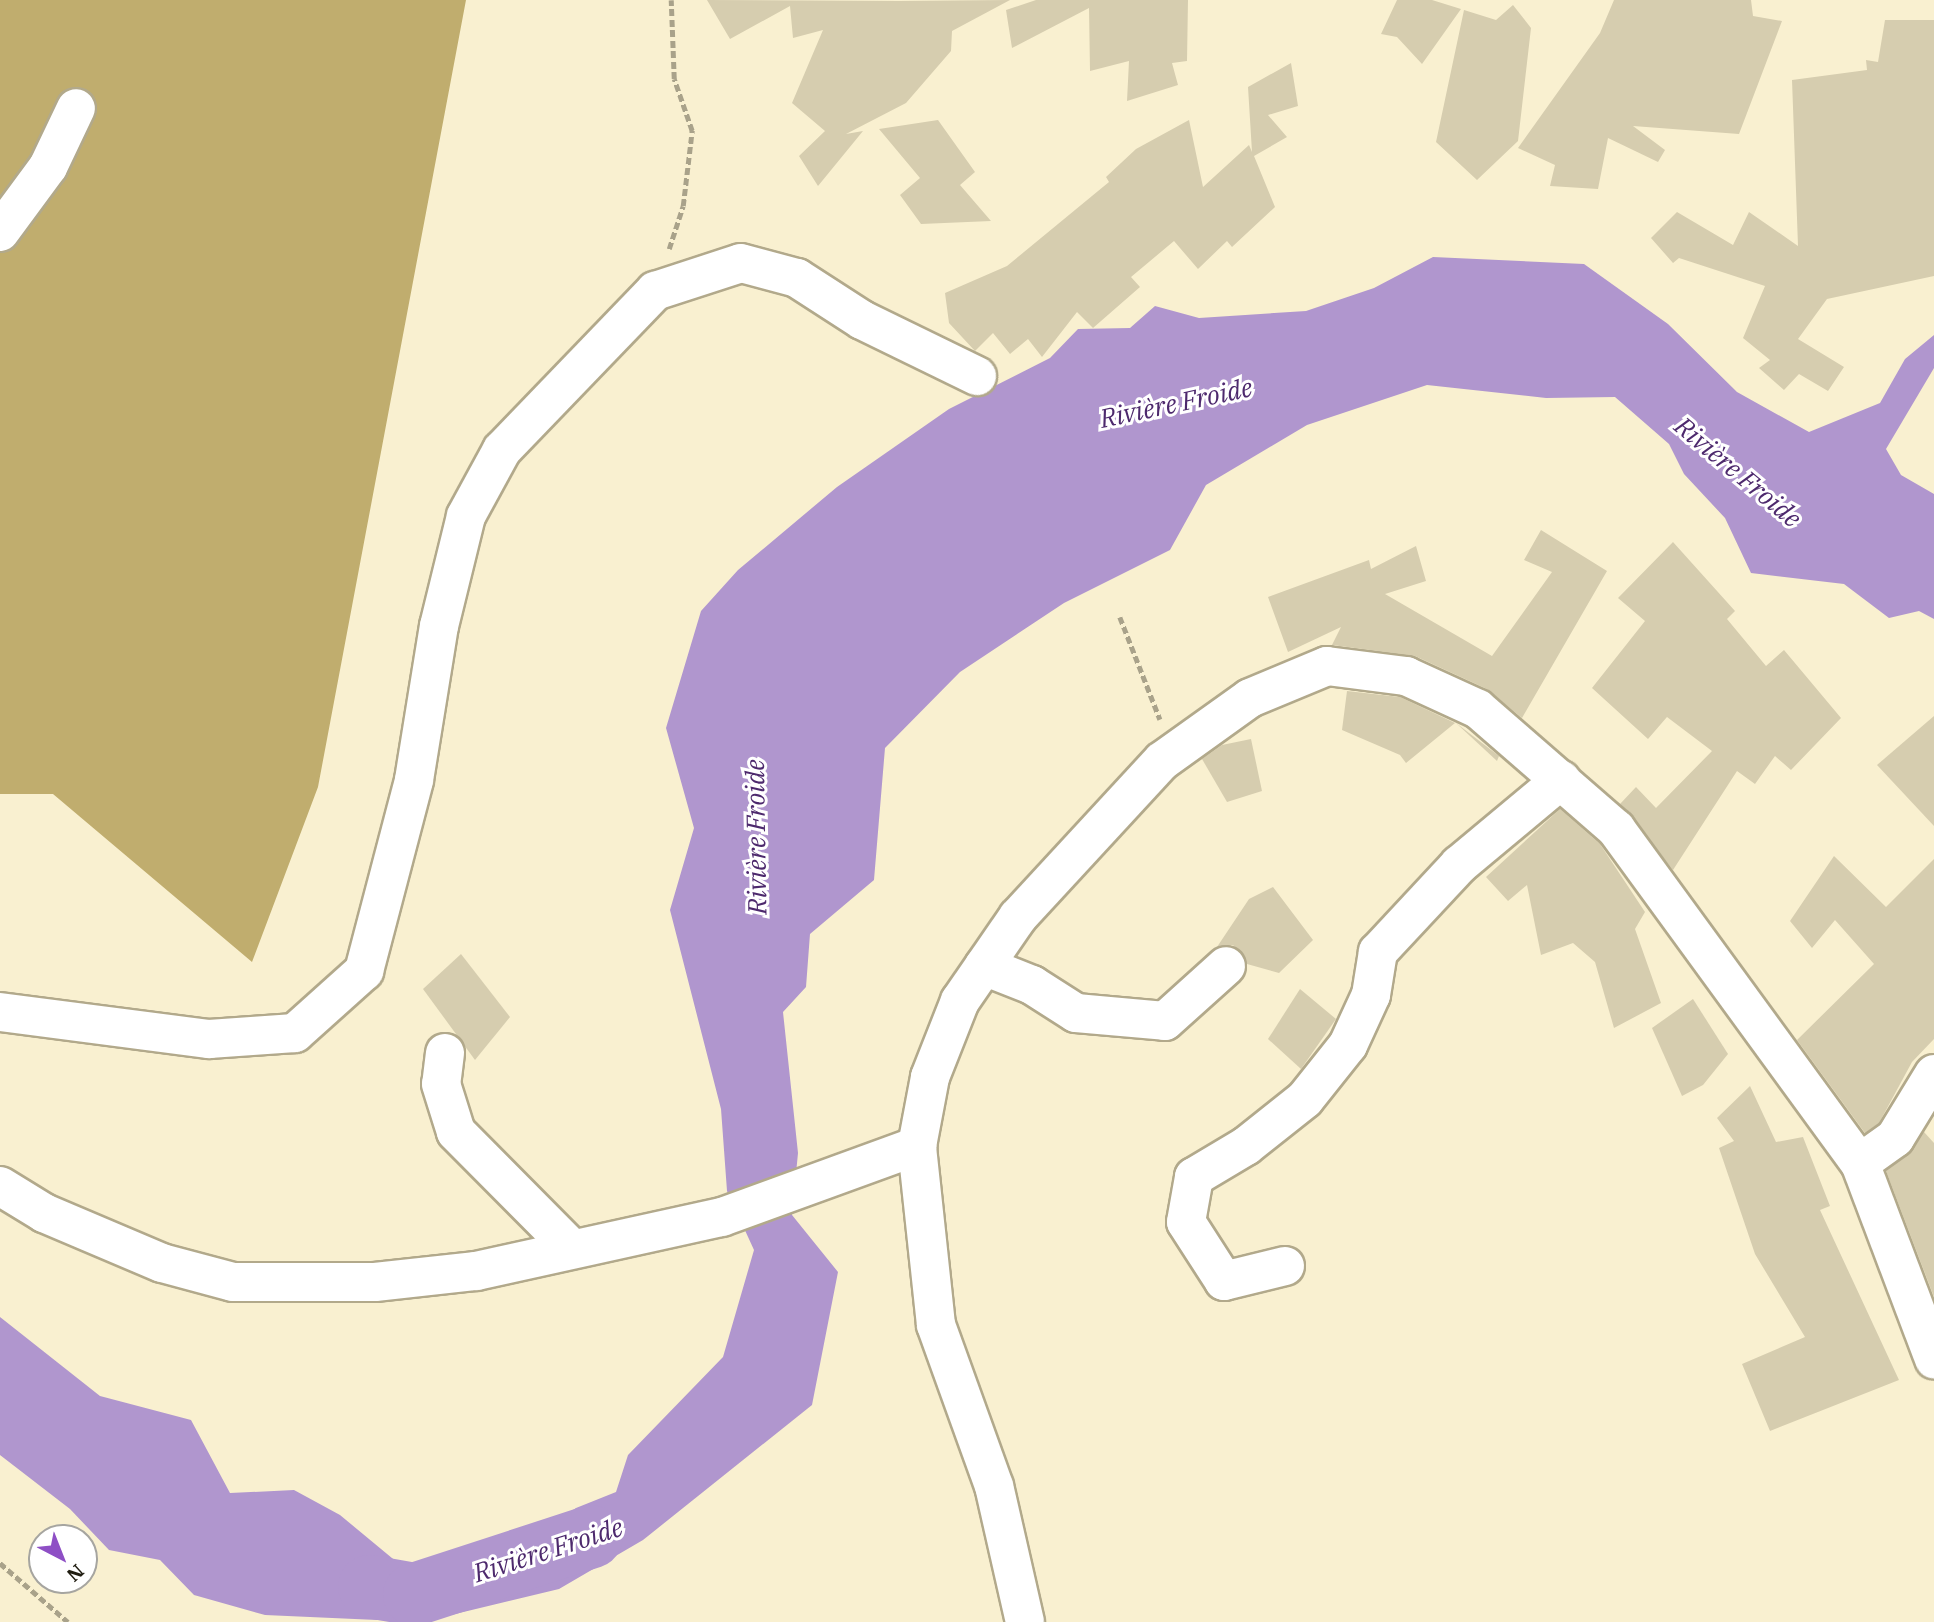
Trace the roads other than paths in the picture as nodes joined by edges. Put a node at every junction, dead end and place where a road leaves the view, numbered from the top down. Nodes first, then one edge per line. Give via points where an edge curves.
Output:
1 (76, 108) dead end
2 (0, 232) edge
3 (977, 376) dead end
4 (1561, 780) junction
5 (984, 967) junction
6 (1226, 967) dead end
7 (0, 1012) edge
8 (445, 1053) dead end
9 (1934, 1074) edge
10 (917, 1146) junction
11 (1860, 1163) junction
12 (0, 1186) edge
13 (572, 1249) junction
14 (1285, 1266) dead end
15 (1934, 1359) edge
16 (1025, 1622) edge

1 - 2 street via 48,167
3 - 7 street via 786,275 741,263 655,291 502,450 466,516 439,626 414,780 364,971 295,1033 209,1039
4 - 5 street via 1478,709 1406,676 1327,666 1250,698 1162,761 1018,917
4 - 11 street via 1616,829
4 - 14 street via 1459,866 1378,953 1371,995 1348,1045 1305,1099 1246,1146 1195,1177 1186,1223 1224,1281
5 - 6 street via 1032,985 1076,1013 1166,1021
5 - 10 street via 960,1001 930,1077
8 - 13 street via 441,1084 456,1132
9 - 11 street via 1895,1138
10 - 13 street via 722,1217
10 - 16 street via 936,1325 994,1486
11 - 15 street
12 - 13 street via 44,1213 162,1263 233,1282 375,1282 476,1271

